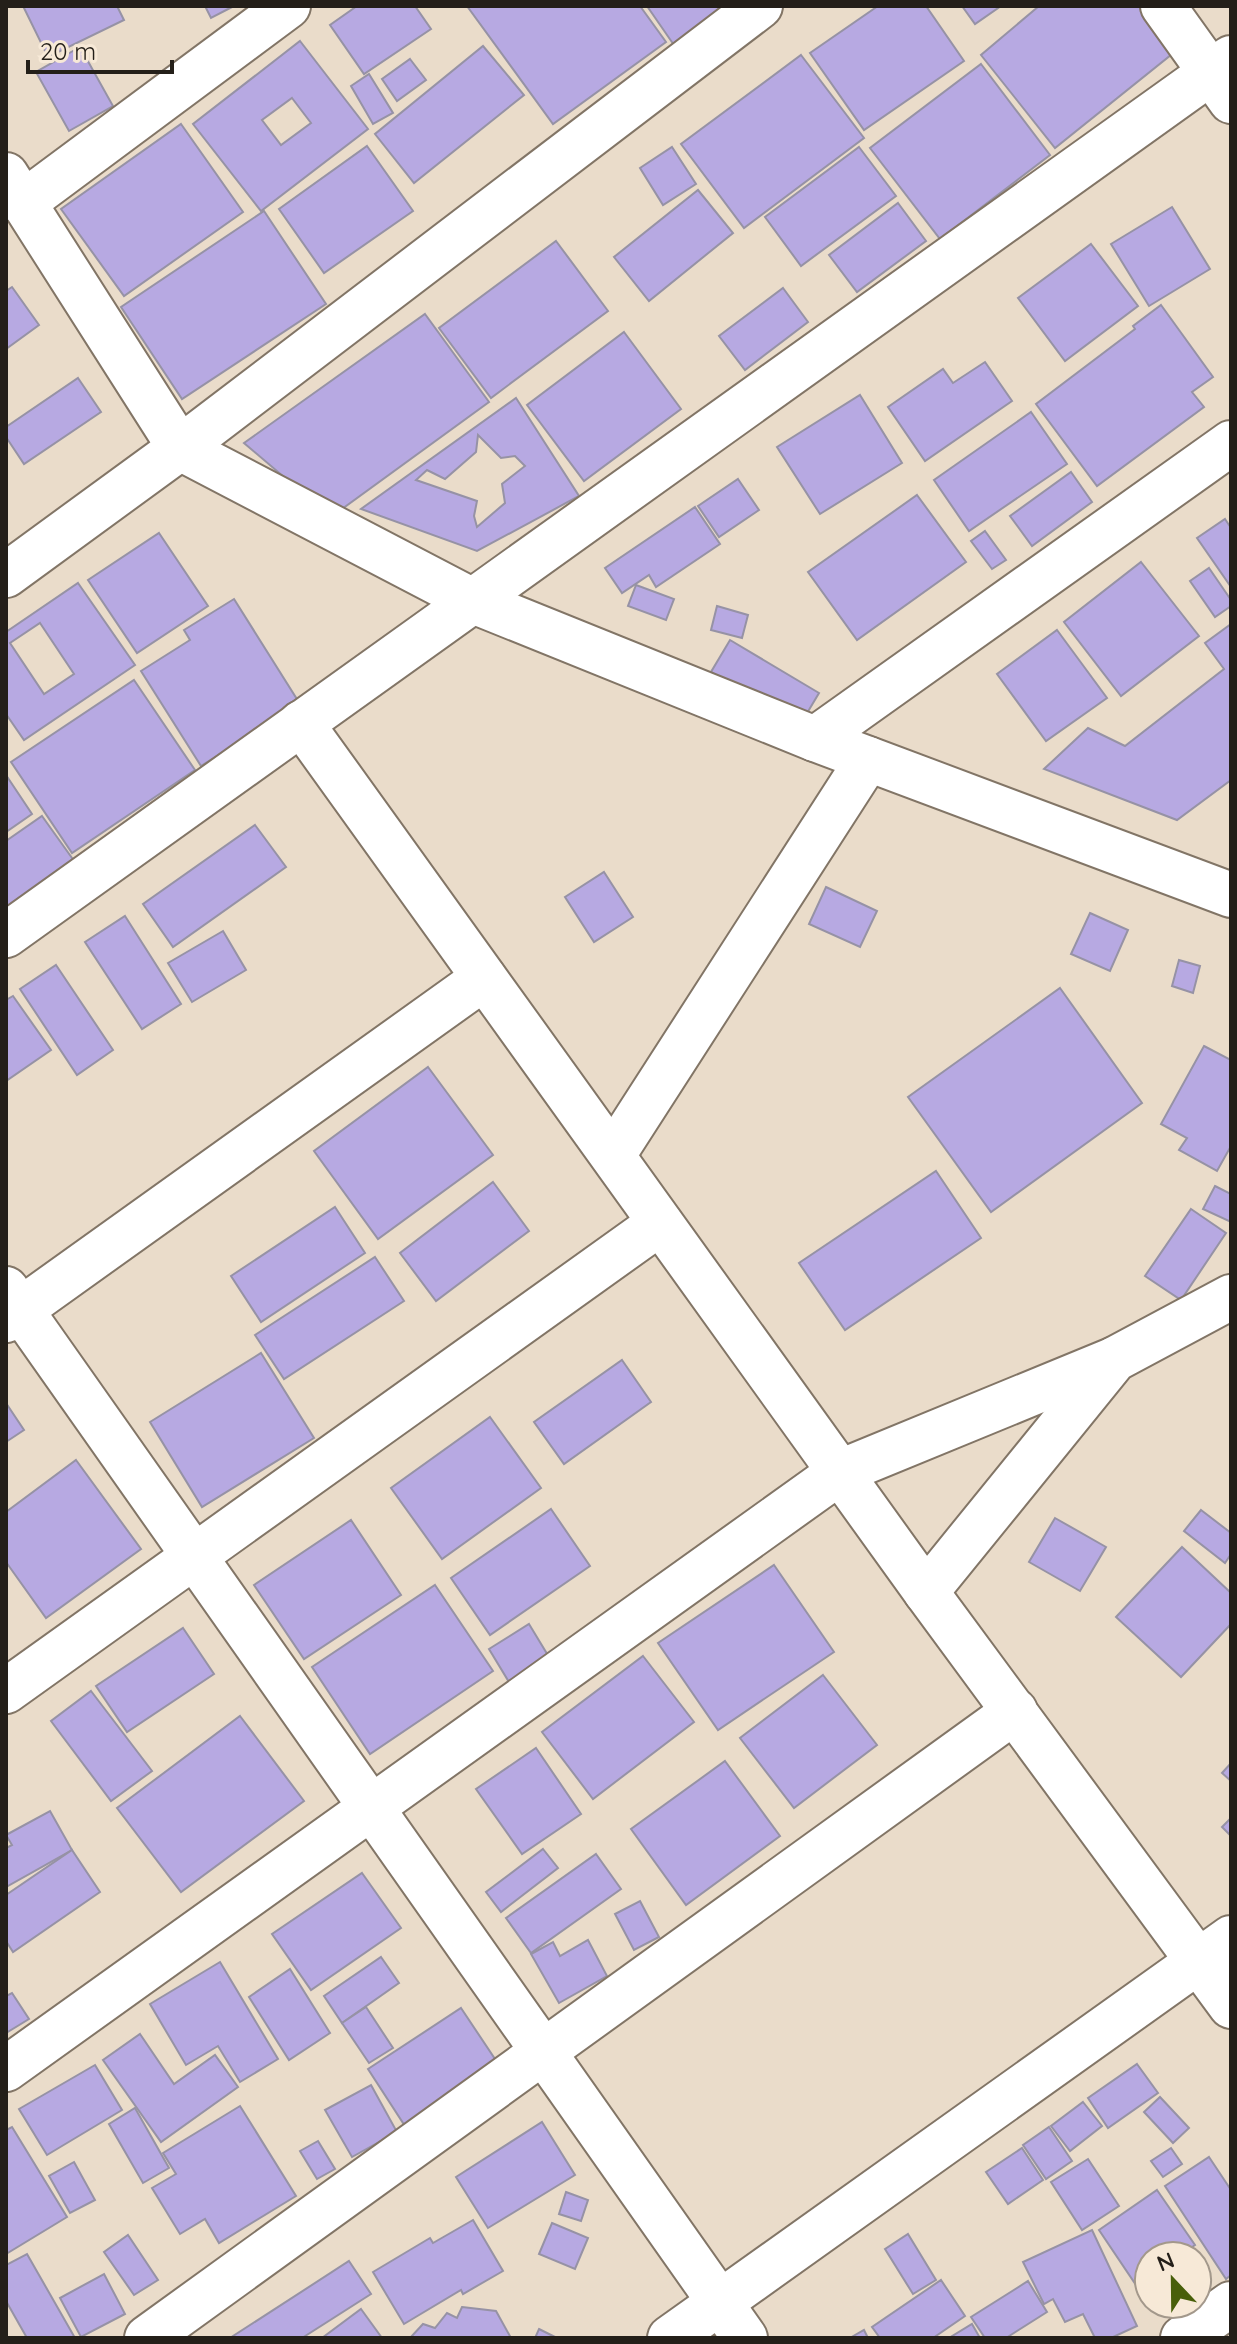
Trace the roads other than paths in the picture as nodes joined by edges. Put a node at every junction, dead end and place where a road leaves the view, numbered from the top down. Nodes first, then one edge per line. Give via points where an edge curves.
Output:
1 (288, 6) edge
2 (760, 6) edge
3 (1163, 6) edge
4 (1224, 77) edge
5 (14, 189) edge
6 (1231, 443) edge
7 (180, 448) junction
8 (6, 575) edge
9 (473, 601) junction
10 (301, 723) junction
11 (815, 739) junction
12 (868, 759) junction
13 (1231, 895) edge
14 (6, 935) edge
15 (484, 978) junction
16 (613, 1155) junction
17 (660, 1223) junction
18 (1231, 1297) edge
19 (11, 1306) edge
20 (1115, 1359) junction
21 (840, 1472) junction
22 (194, 1556) junction
23 (926, 1592) junction
24 (6, 1691) edge
25 (1015, 1711) junction
26 (371, 1808) junction
27 (1215, 1950) edge
28 (1231, 2006) edge
29 (543, 2051) junction
30 (6, 2069) edge
31 (720, 2302) junction
32 (1231, 2304) edge
33 (151, 2337) edge
34 (670, 2338) edge
35 (745, 2338) edge
36 (1183, 2338) edge

1 - 5 street
2 - 7 street
3 - 4 street
4 - 9 street
5 - 7 street
6 - 11 street
7 - 8 street
7 - 9 street
9 - 10 street
9 - 11 street
10 - 14 street
10 - 15 street
11 - 12 street
12 - 13 street
12 - 16 street
15 - 16 street
15 - 19 street
16 - 17 street
17 - 21 street
17 - 22 street
18 - 20 street
19 - 22 street
20 - 21 street
20 - 23 street
21 - 23 street
21 - 26 street
22 - 24 street
22 - 26 street
23 - 25 street
25 - 27 street
25 - 29 street
26 - 29 street
26 - 30 street
27 - 28 street
27 - 31 street
29 - 31 street
29 - 33 street
31 - 34 street
31 - 35 street
32 - 36 street

